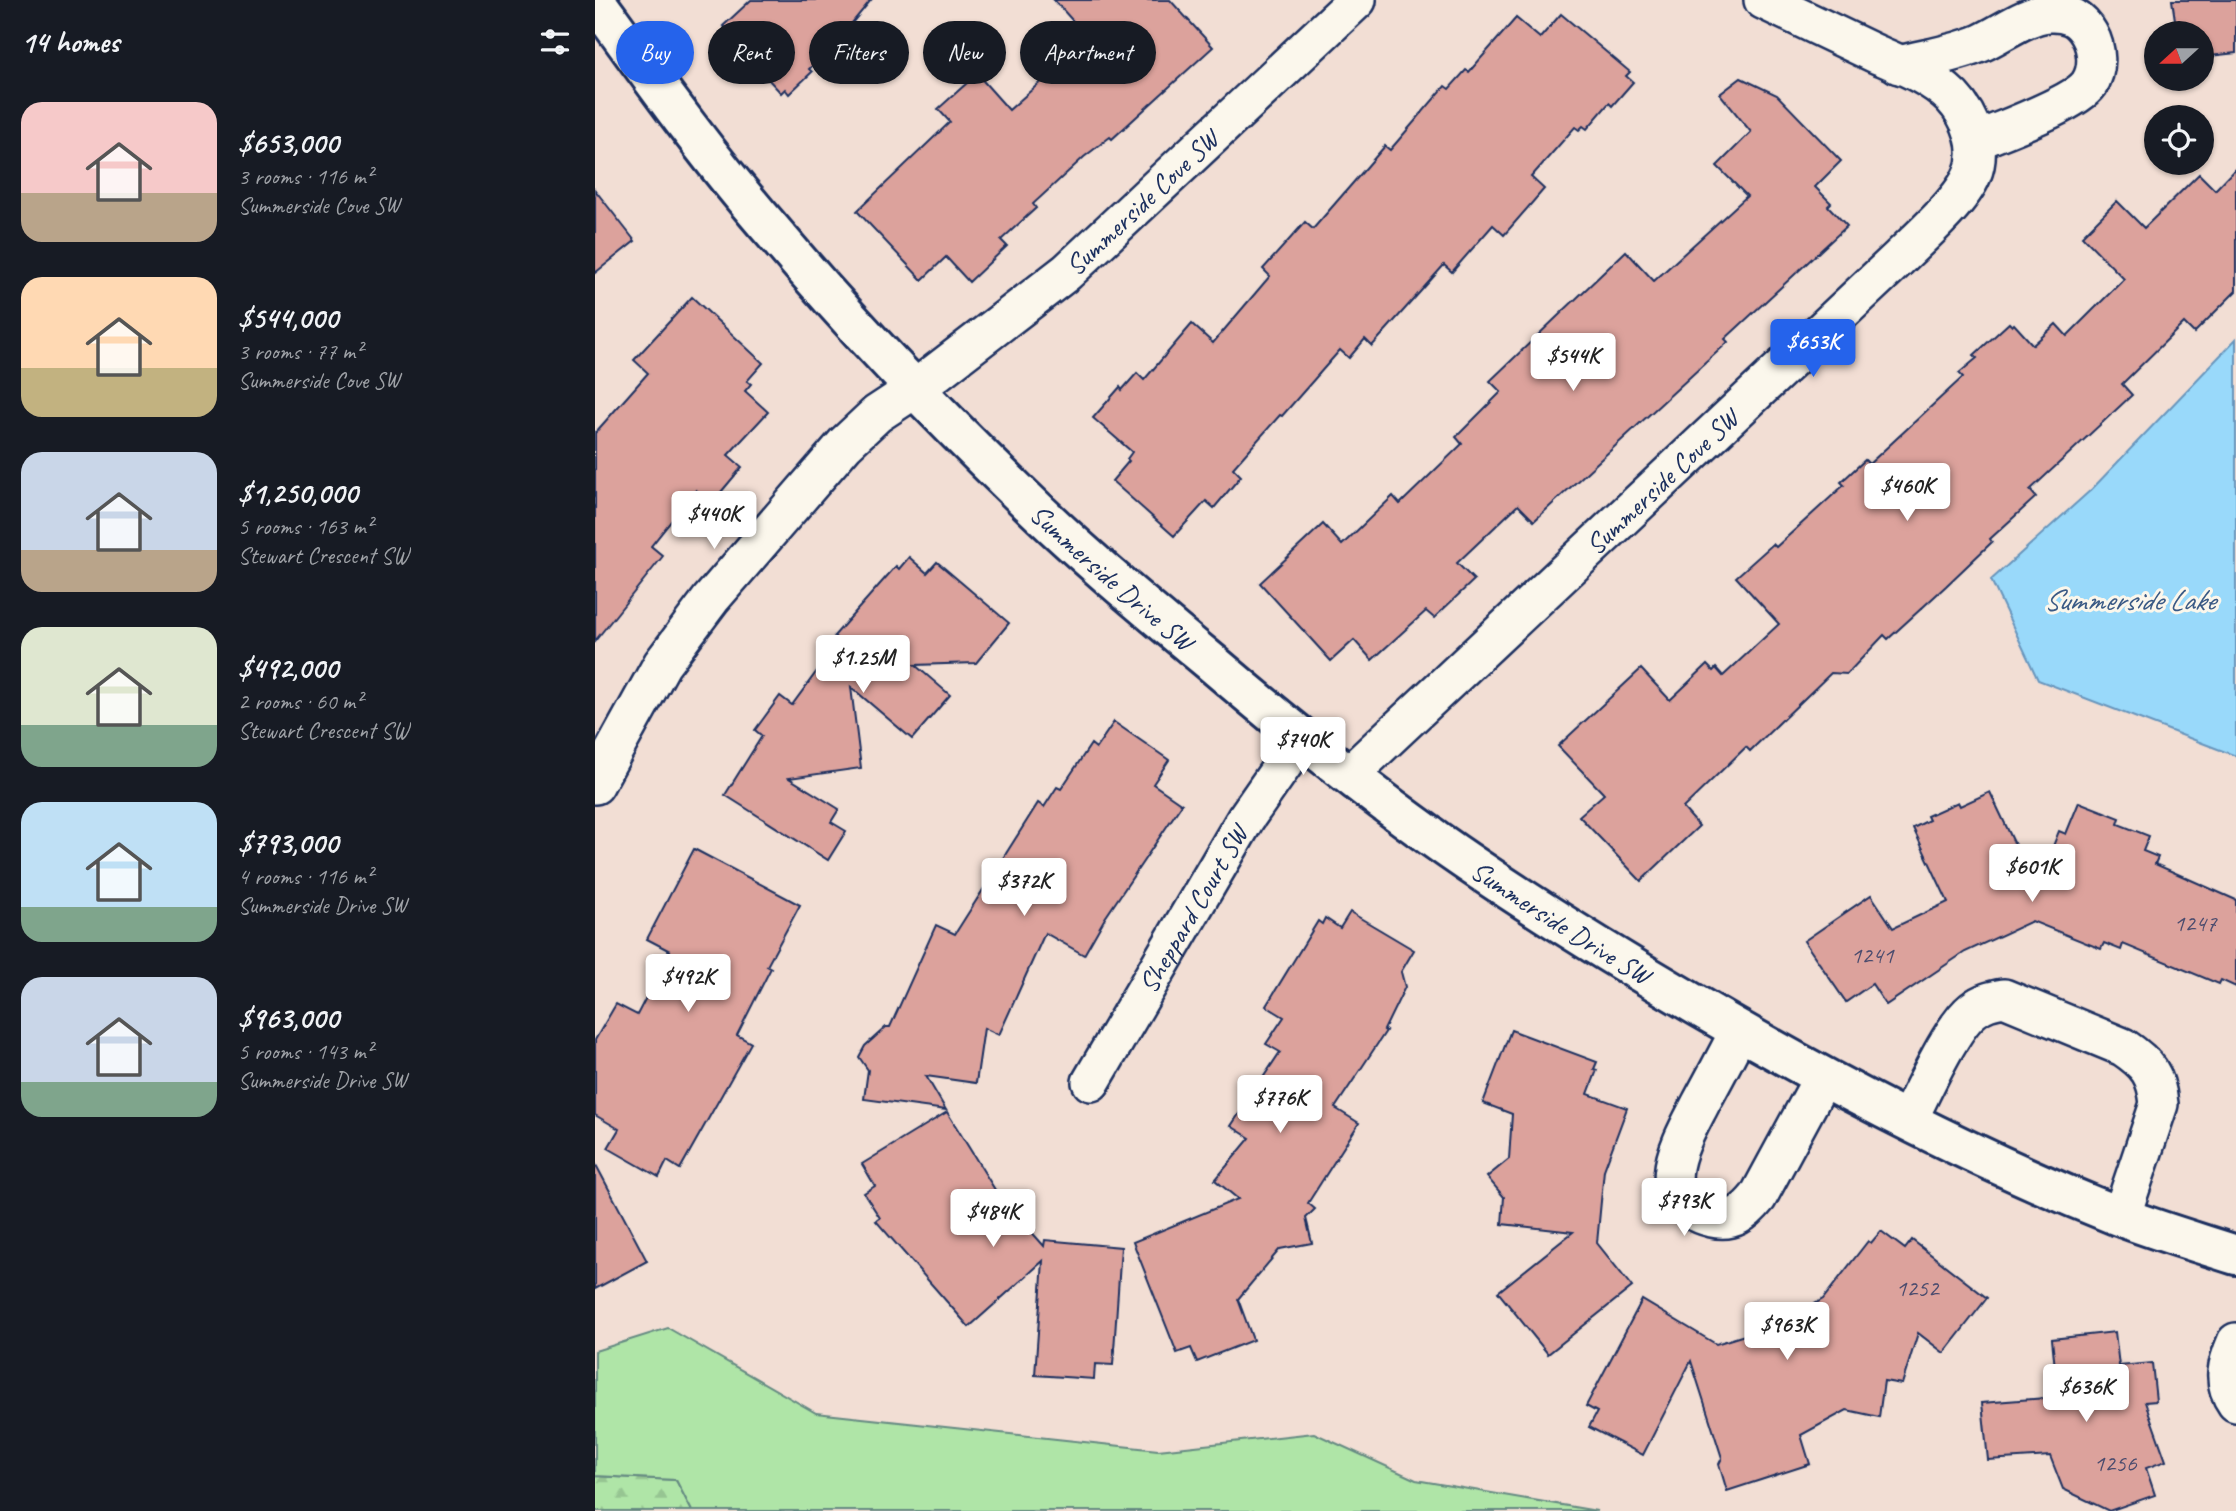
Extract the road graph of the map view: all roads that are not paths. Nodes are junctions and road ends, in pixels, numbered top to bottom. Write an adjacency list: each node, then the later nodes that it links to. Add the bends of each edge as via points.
1 (595, 0): 6 (street, Summerside Drive SW, via 725,175)
2 (1356, 0): 6 (street, Summerside Cove SW, via 1067,272)
3 (1763, 0): 4 (street)
4 (1899, 65): 5 (street, via 1952,97 1966,115); 5 (street, via 1963,49 2046,13 2073,16 2084,25 2096,57 2095,74 2088,86)
5 (1976, 141): 8 (street, Summerside Cove SW, via 1971,177 1952,204 1898,259)
6 (915, 388): 7 (street, Summerside Drive SW, via 1024,498 1127,592); 9 (street, Summerside Cove SW, via 845,444 711,599 662,664)
7 (1301, 739): 8 (street, Summerside Drive SW); 12 (street, Sheppard Court SW, via 1247,818)
8 (1349, 775): 10 (street, Summerside Drive SW, via 1546,914)
9 (595, 785)
10 (1739, 1031): 11 (street, Summerside Drive SW); 11 (street, via 1673,1164 1673,1184 1683,1203 1700,1214 1734,1219 1747,1210)
11 (1823, 1077): 13 (street, Summerside Drive SW)
12 (1091, 1082)
13 (1908, 1120): 14 (street, Summerside Drive SW); 14 (street, via 1959,1026 1985,1001 2004,998 2123,1047 2151,1071 2159,1104)
14 (2121, 1217): 15 (street, Summerside Drive SW)
15 (2236, 1255)
16 (2236, 1342): 17 (street, via 2226,1378)
17 (2236, 1403)

